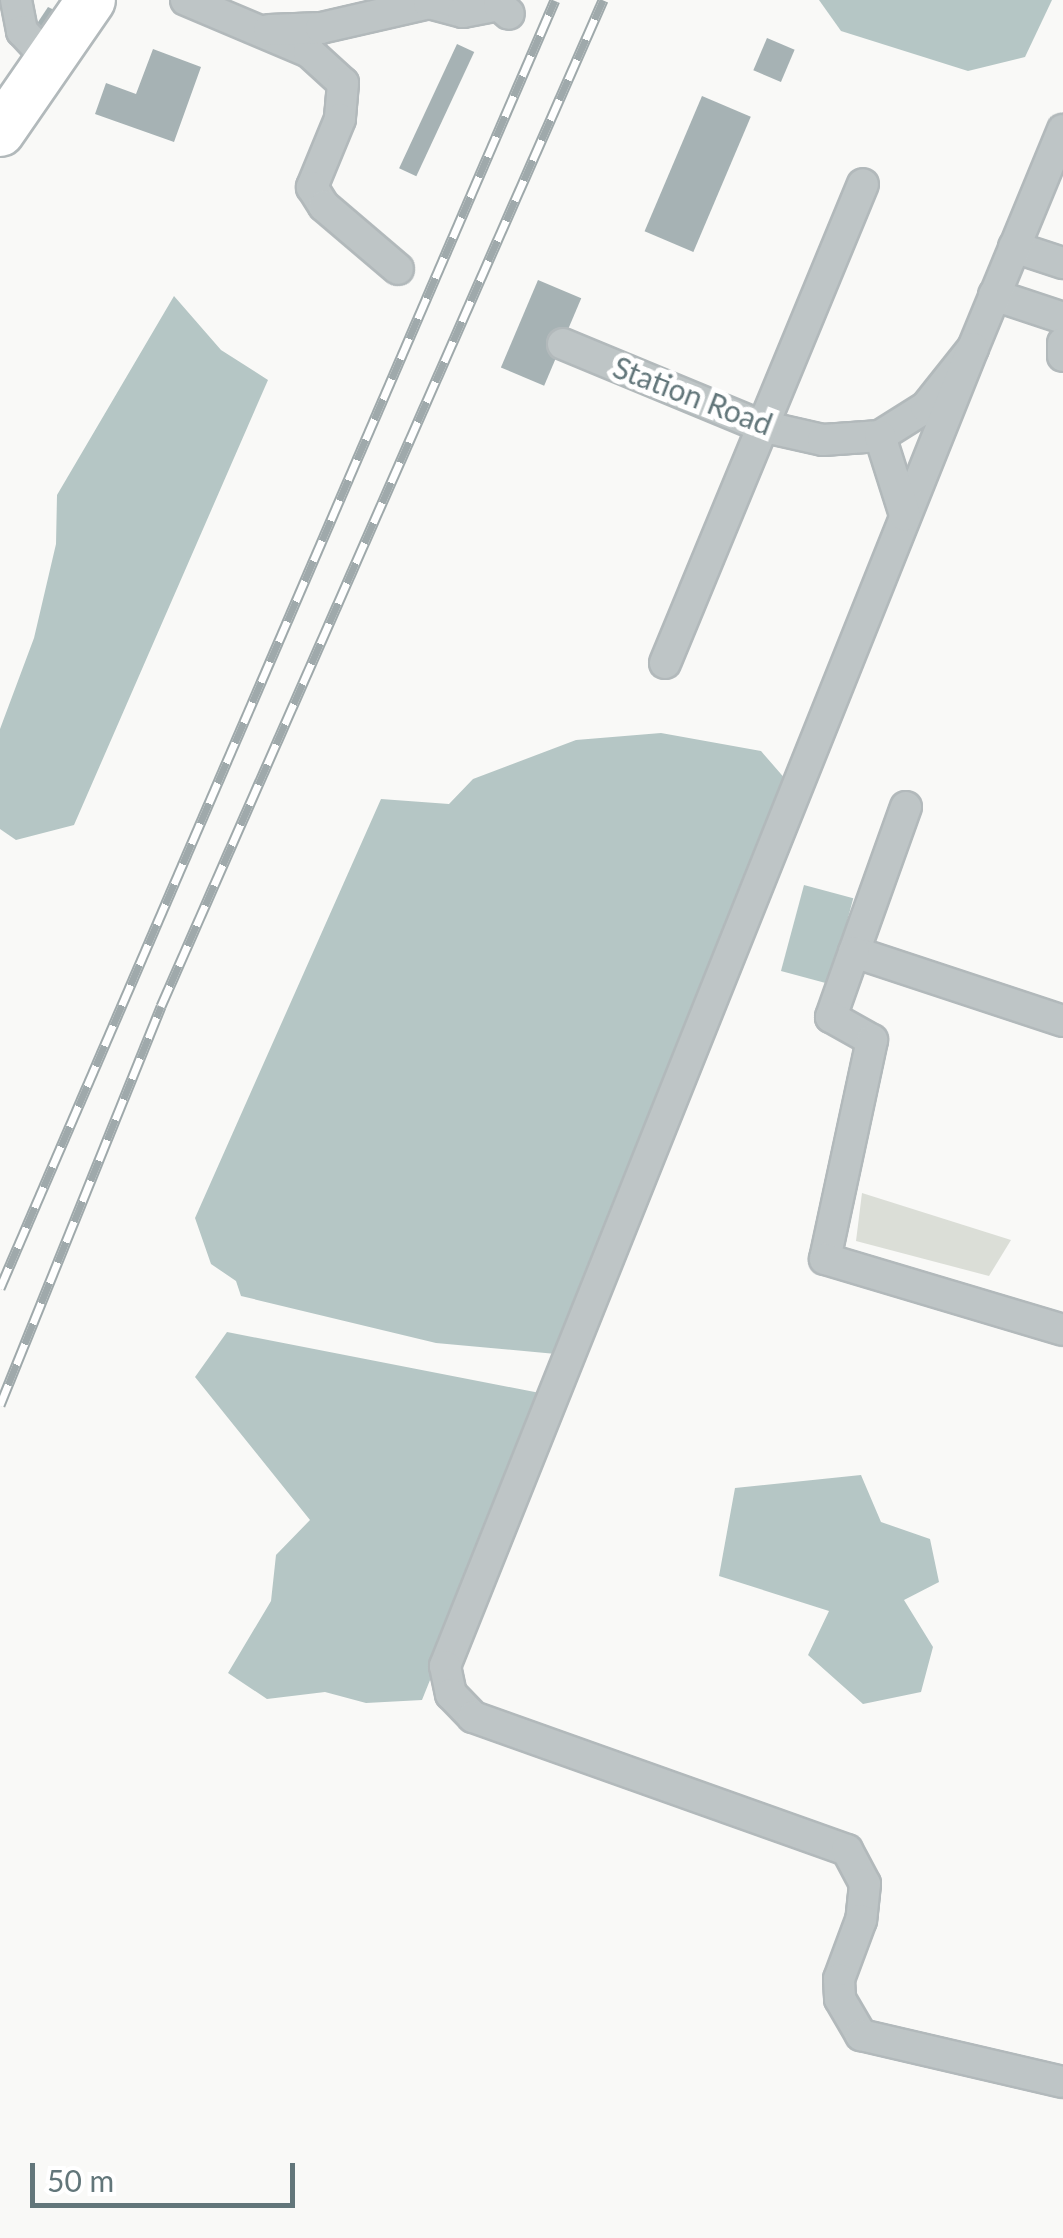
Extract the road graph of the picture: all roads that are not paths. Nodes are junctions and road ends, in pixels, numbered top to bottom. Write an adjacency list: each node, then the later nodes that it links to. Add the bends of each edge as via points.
1 (16, 0): 6 (street, via 33,51)
2 (91, 0): 6 (main road)
3 (186, 0): 5 (street)
4 (509, 14): 5 (street, via 499,5 464,12 429,4 321,28)
5 (262, 30): 12 (street, via 309,52 343,83 340,119 312,187)
6 (50, 61): 8 (main road)
7 (1063, 130): 10 (street, Station Road)
8 (0, 132)
9 (863, 184): 19 (street)
10 (1014, 248): 11 (street); 13 (street, Station Road)
11 (1063, 263)
12 (398, 269)
13 (994, 295): 14 (street); 17 (street, Station Road)
14 (1063, 318)
15 (563, 344): 19 (street, Station Road)
16 (1063, 344): 18 (street)
17 (973, 348): 20 (street, Station Road, via 926,407); 21 (street)
18 (1063, 356)
19 (761, 426): 20 (street, Station Road, via 823,440); 22 (street)
20 (880, 436): 21 (street)
21 (906, 516): 27 (street, via 452,1647 446,1681 473,1717 847,1850 865,1884 840,1989 861,2035)
22 (665, 663)
23 (906, 807): 24 (street)
24 (854, 952): 25 (street); 26 (street, via 832,1018 872,1040 825,1259)
25 (1063, 1021)
26 (1063, 1330)
27 (1063, 2082)

